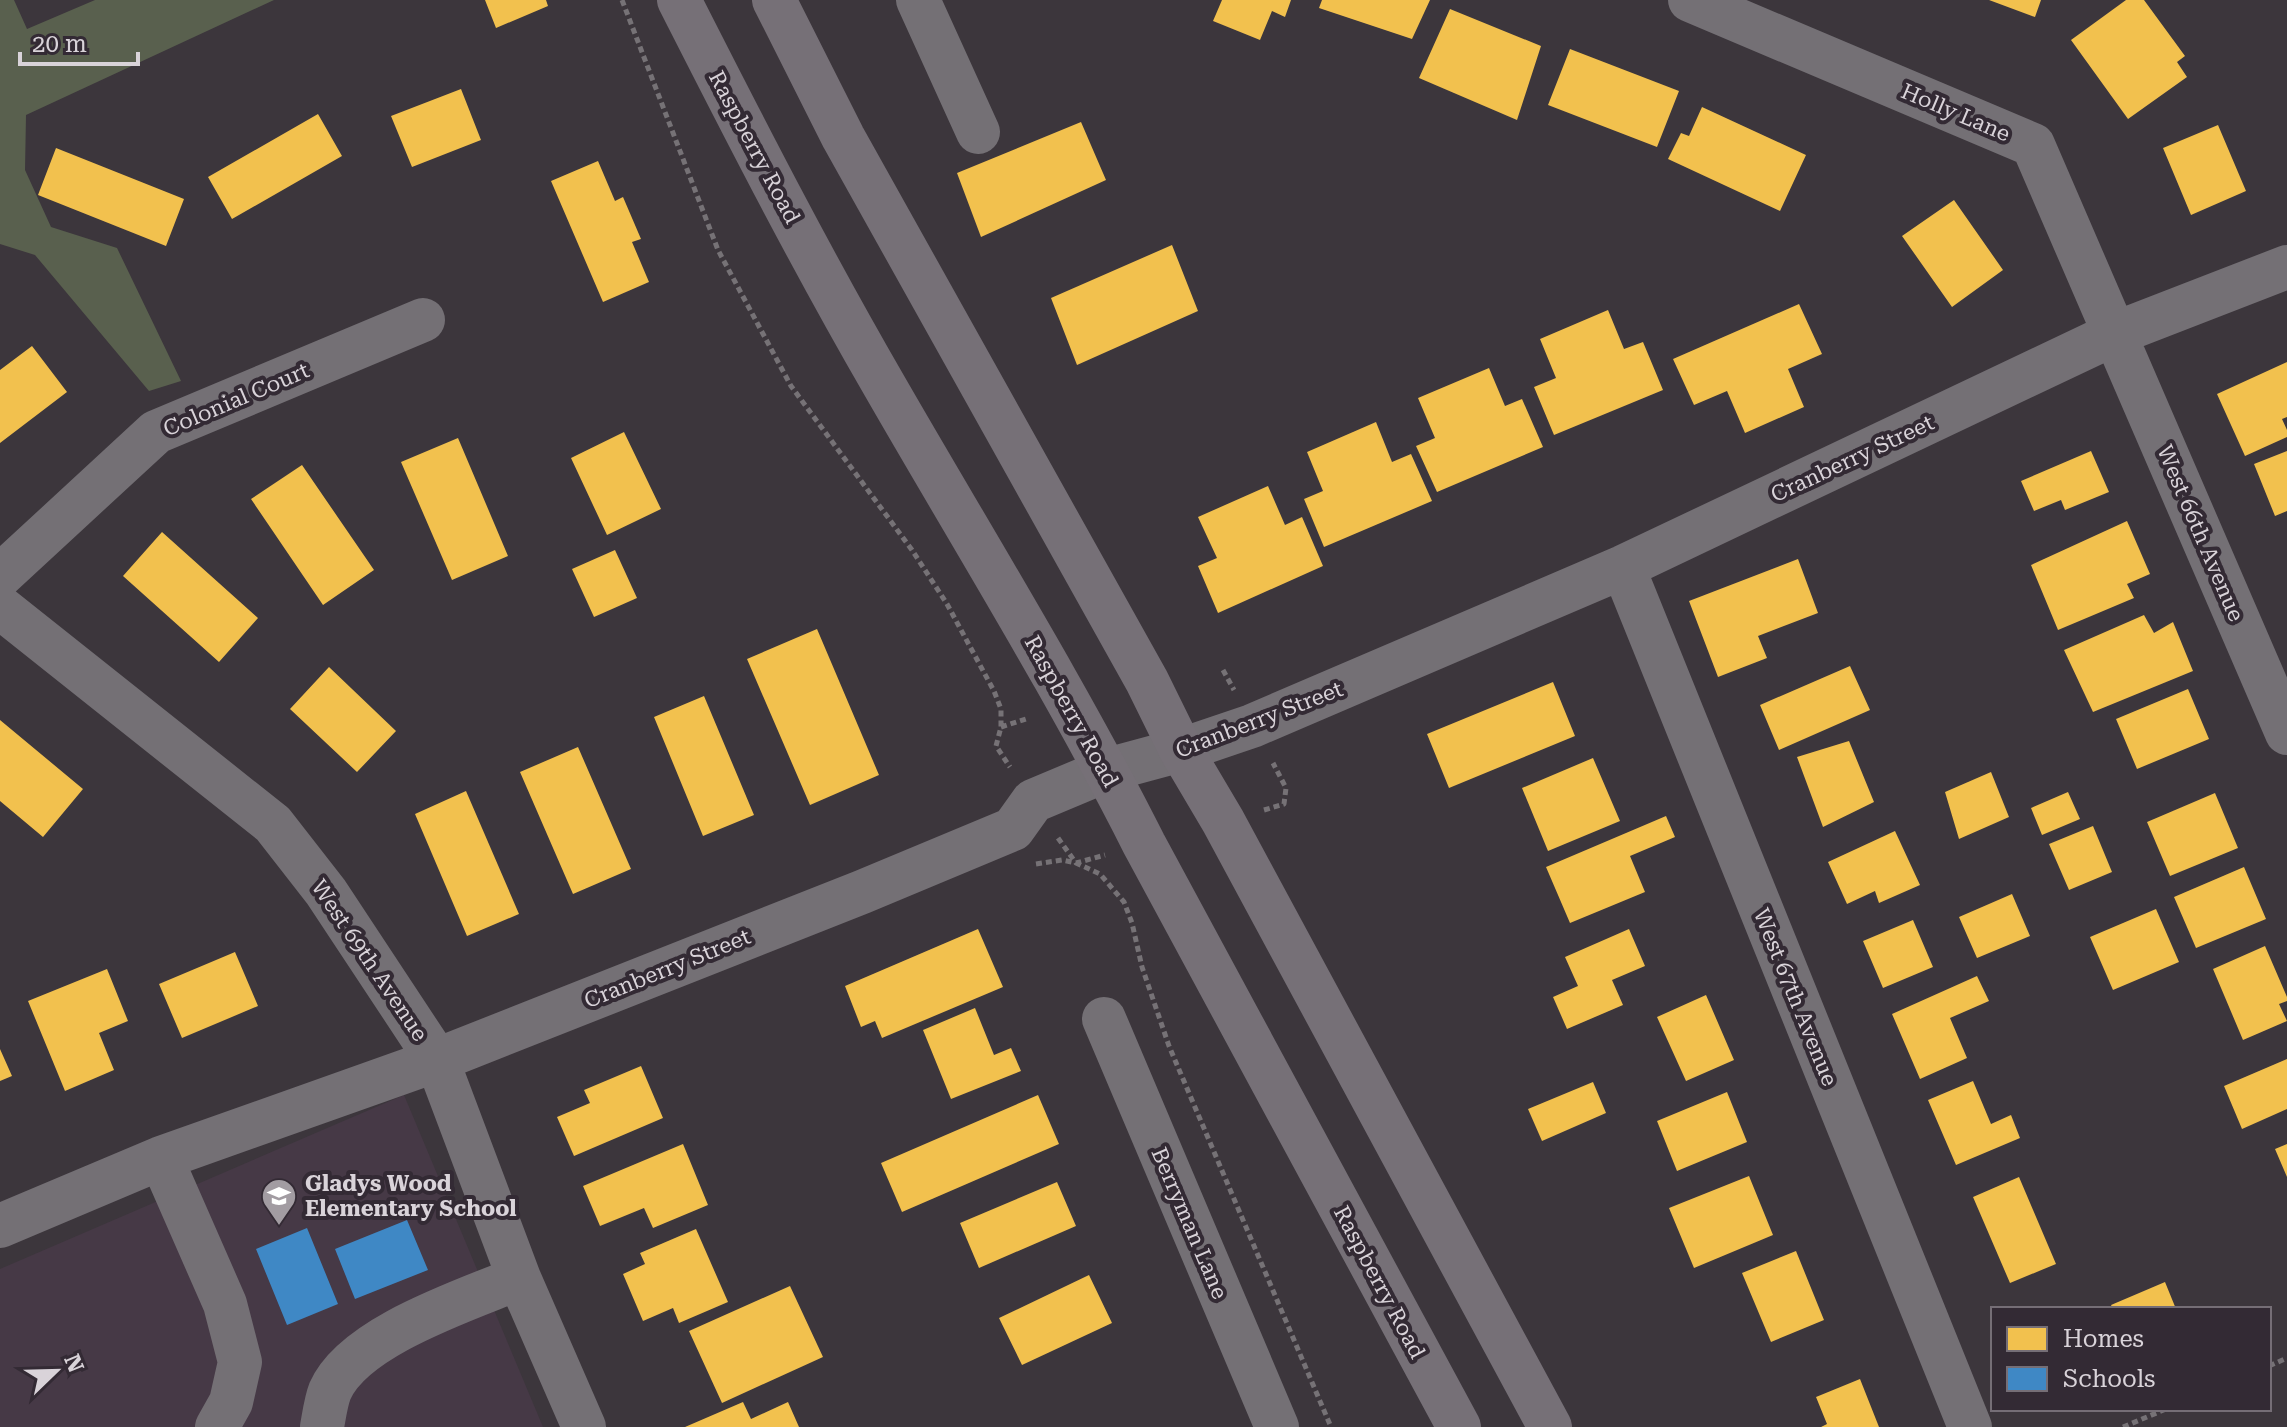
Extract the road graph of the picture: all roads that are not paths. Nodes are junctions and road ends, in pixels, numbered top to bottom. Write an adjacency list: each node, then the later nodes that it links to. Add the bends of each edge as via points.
1 (679, 0): 14 (main road, Raspberry Road, via 882,382)
2 (774, 0): 13 (main road, via 843,137)
3 (918, 0): 5 (street)
4 (1690, 0): 8 (street, Holly Lane, via 2033,145)
5 (978, 132)
6 (2287, 267): 8 (street, Cranberry Street)
7 (423, 320): 10 (street, Colonial Court, via 156,432)
8 (2114, 334): 9 (street, Cranberry Street); 12 (street, West 66th Avenue)
9 (1623, 567): 13 (street, Cranberry Street, via 1252,726); 26 (street, West 67th Avenue)
10 (0, 576)
11 (0, 607): 16 (street, West 69th Avenue, via 273,824 326,892)
12 (2287, 733)
13 (1181, 750): 14 (street, Cranberry Street); 25 (main road)
14 (1107, 770): 16 (street, Cranberry Street, via 1033,801 1013,829); 24 (main road, Raspberry Road)
15 (1104, 1019): 23 (street, Berryman Lane)
16 (437, 1060): 17 (street, Cranberry Street); 19 (street, West 69th Avenue)
17 (161, 1158): 18 (street, Cranberry Street); 20 (street, via 225,1304 240,1362 231,1402)
18 (0, 1226)
19 (519, 1278): 21 (street, via 409,1324 352,1360 330,1390); 22 (street, West 69th Avenue)
20 (217, 1427)
21 (322, 1427)
22 (584, 1427)
23 (1277, 1427)
24 (1459, 1427)
25 (1550, 1427)
26 (1970, 1427)

